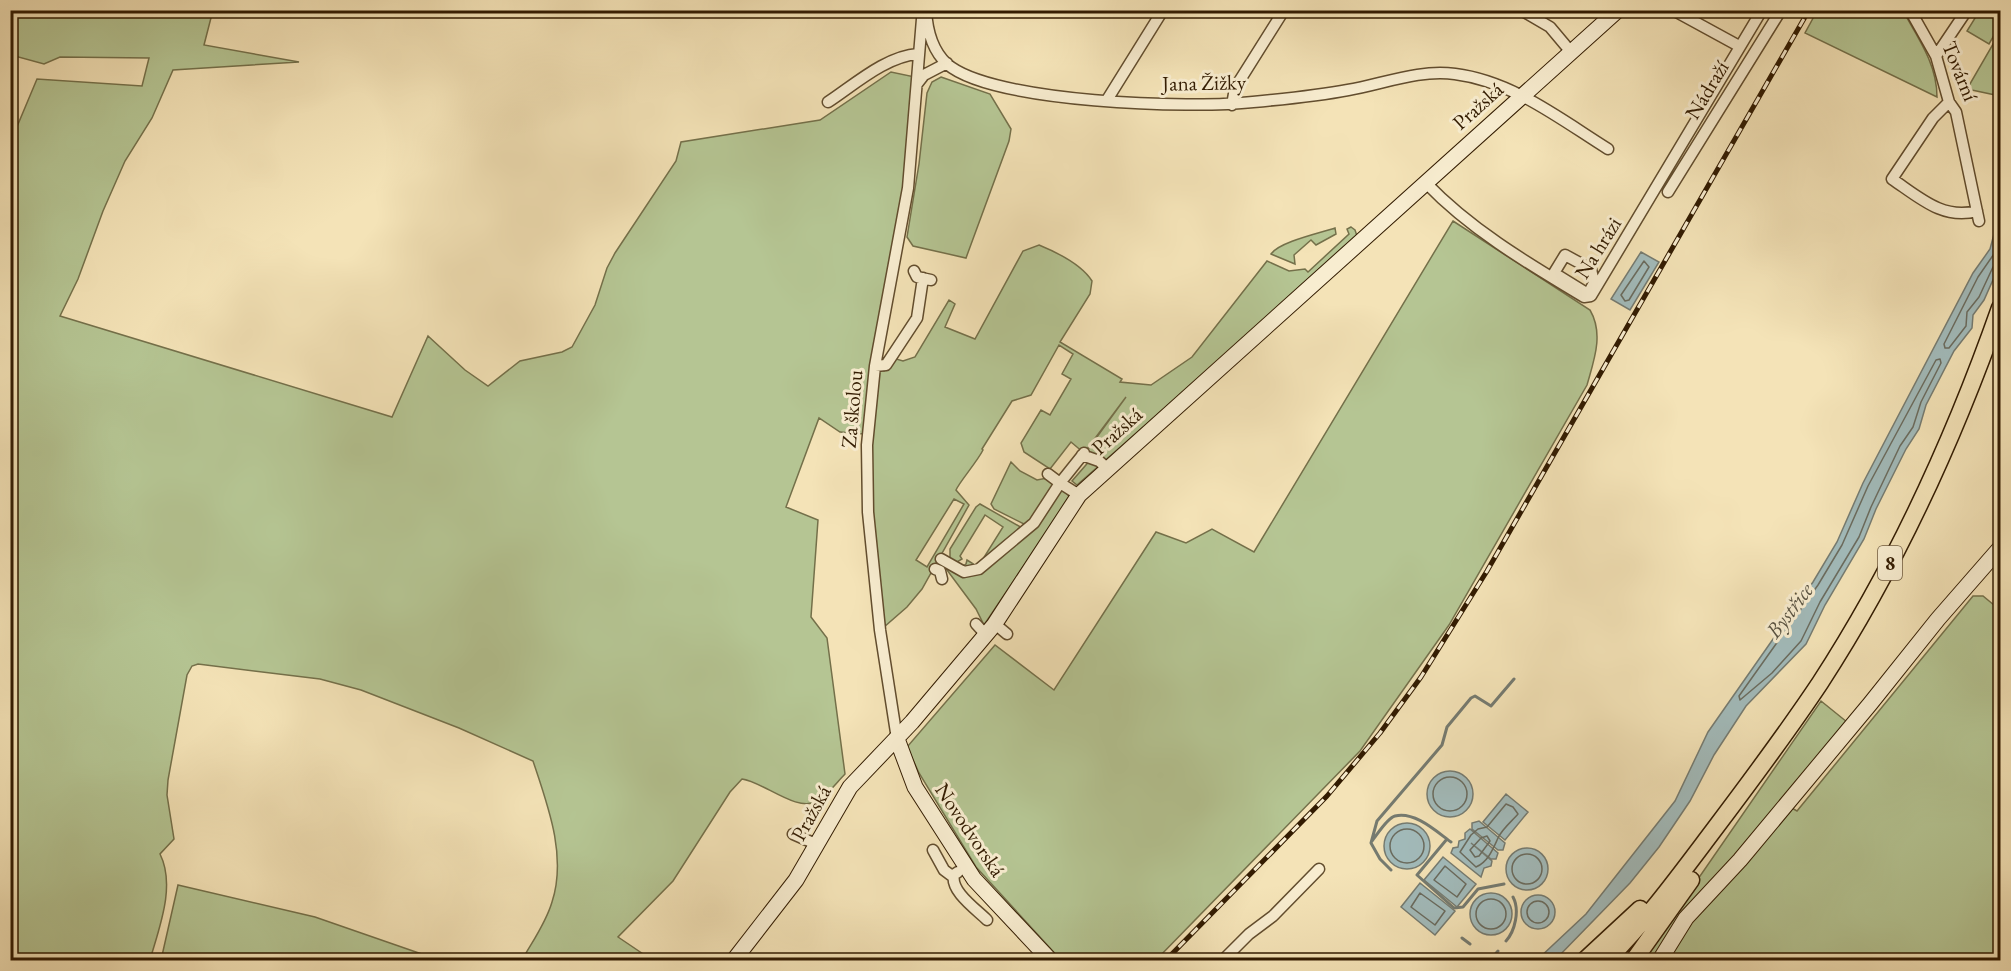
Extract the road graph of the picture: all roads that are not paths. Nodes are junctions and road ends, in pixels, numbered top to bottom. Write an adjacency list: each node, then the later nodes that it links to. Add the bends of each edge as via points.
1 (925, 10): 13 (street, Za školou); 15 (street, Jana Žižky, via 931,39)
2 (1163, 10): 18 (street)
3 (1521, 10): 12 (street, via 1550,27)
4 (1618, 10): 12 (street, Pražská)
5 (1672, 10): 11 (street)
6 (1762, 10): 11 (street, Na hrázi)
7 (1781, 10): 24 (street, Nádraží)
8 (1910, 10): 14 (street, Tovární)
9 (1967, 10): 14 (street)
10 (1278, 13): 21 (street, via 1235,88)
11 (1739, 46): 23 (street, Na hrázi, via 1591,296 1584,297 1524,261)
12 (1571, 52): 17 (street, Pražská)
13 (918, 54): 16 (street, Za školou); 19 (street, via 885,65)
14 (1936, 56): 20 (street, Tovární)
15 (947, 63): 16 (street, via 924,75); 18 (street, Jana Žižky, via 972,78 1023,90)
16 (917, 85): 27 (street, Za školou, via 908,188)
17 (1521, 95): 21 (street, Jana Žižky, via 1470,77 1439,72 1347,90); 22 (street, Jana Žižky); 23 (street, Pražská)
18 (1107, 100): 21 (street, Jana Žižky, via 1177,106)
19 (828, 102)
20 (1949, 102): 20 (street, Tovární, via 1933,118 1892,179 1946,213 1978,216 1956,112)
21 (1232, 105)
22 (1608, 149)
23 (1426, 183): 28 (street, Pražská)
24 (1668, 192)
25 (923, 276): 27 (street, via 917,318 886,364)
26 (2001, 308): 40 (main road, 8, via 1952,437 1903,540 1820,682)
27 (875, 366): 38 (street, Za školou, via 867,445 868,512 880,630)
28 (1107, 468): 30 (street, via 1083,454); 31 (street, Pražská)
29 (1048, 474): 30 (street)
30 (1060, 483): 31 (street); 34 (street, via 1034,523 979,569 964,572)
31 (1079, 495): 36 (street, Pražská)
32 (2001, 548): 53 (street, via 1740,860 1686,918)
33 (966, 560): 34 (street)
34 (942, 565): 35 (street)
35 (942, 579)
36 (986, 628): 37 (street); 38 (street, Pražská)
37 (1007, 634)
38 (897, 739): 41 (street, Pražská, via 846,792); 44 (street, Novodvorská, via 915,787)
39 (793, 834): 41 (street)
40 (1714, 835): 49 (main road, 8); 50 (main road); 51 (main road, via 1660,910); 52 (main road, 8, via 1692,877)
41 (818, 845): 46 (street, Pražská)
42 (933, 850): 44 (street, via 947,874)
43 (1319, 869): 48 (street)
44 (959, 871): 45 (street, via 953,883); 47 (street, Novodvorská)
45 (987, 920)
46 (734, 960)
47 (1050, 960)
48 (1223, 960)
49 (1585, 960)
50 (1607, 960)
51 (1617, 960)
52 (1634, 960)
53 (1660, 960)

